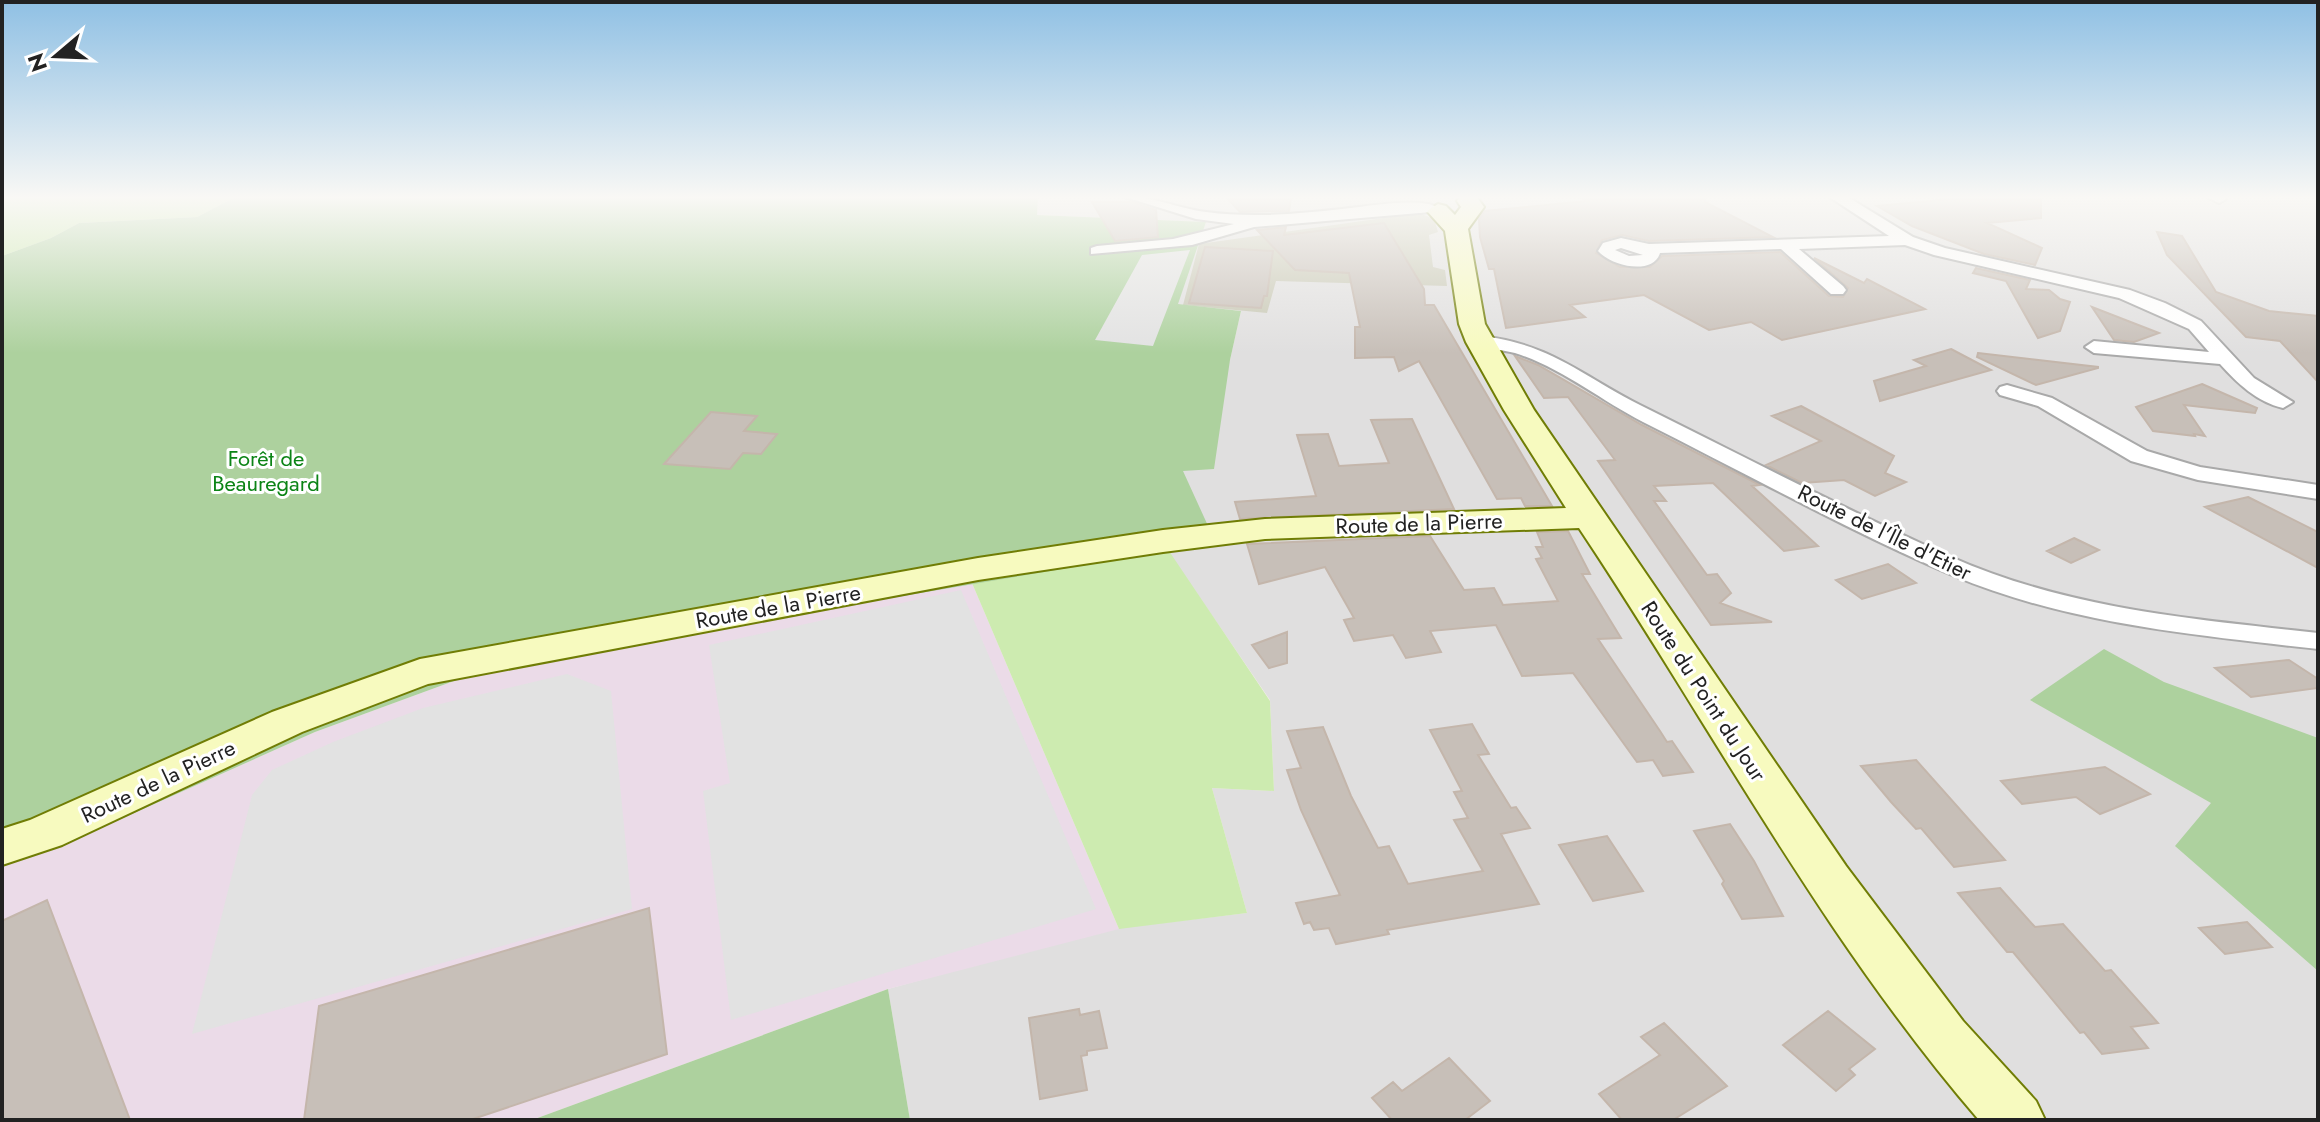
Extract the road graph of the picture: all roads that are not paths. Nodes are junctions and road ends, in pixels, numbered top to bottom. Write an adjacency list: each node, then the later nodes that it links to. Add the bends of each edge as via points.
1 (1126, 248): 7 (street)
2 (1457, 248): 9 (main road, Route du Point du Jour)
3 (1663, 248): 6 (street)
4 (1789, 248): 8 (street)
5 (1930, 248): 11 (street, via 2124,294 2195,325)
6 (1649, 249)
7 (1097, 251)
8 (1837, 290)
9 (1480, 342): 15 (main road, Route du Point du Jour); 16 (street, Route de l'Île d'Etier, via 1549,357 1623,404 1930,556 2013,590 2157,625)
10 (2094, 347): 11 (street)
11 (2226, 359): 13 (street, via 2247,382)
12 (2007, 391): 14 (street, via 2045,402 2139,456 2198,473)
13 (2283, 402)
14 (2318, 492)
15 (1589, 517): 17 (main road, Route de la Pierre, via 1265,529 1163,541 978,569 420,672 287,722 46,833); 18 (main road, Route du Point du Jour, via 1870,939 1946,1040)
16 (2318, 641)
17 (2, 847)
18 (2016, 1120)

